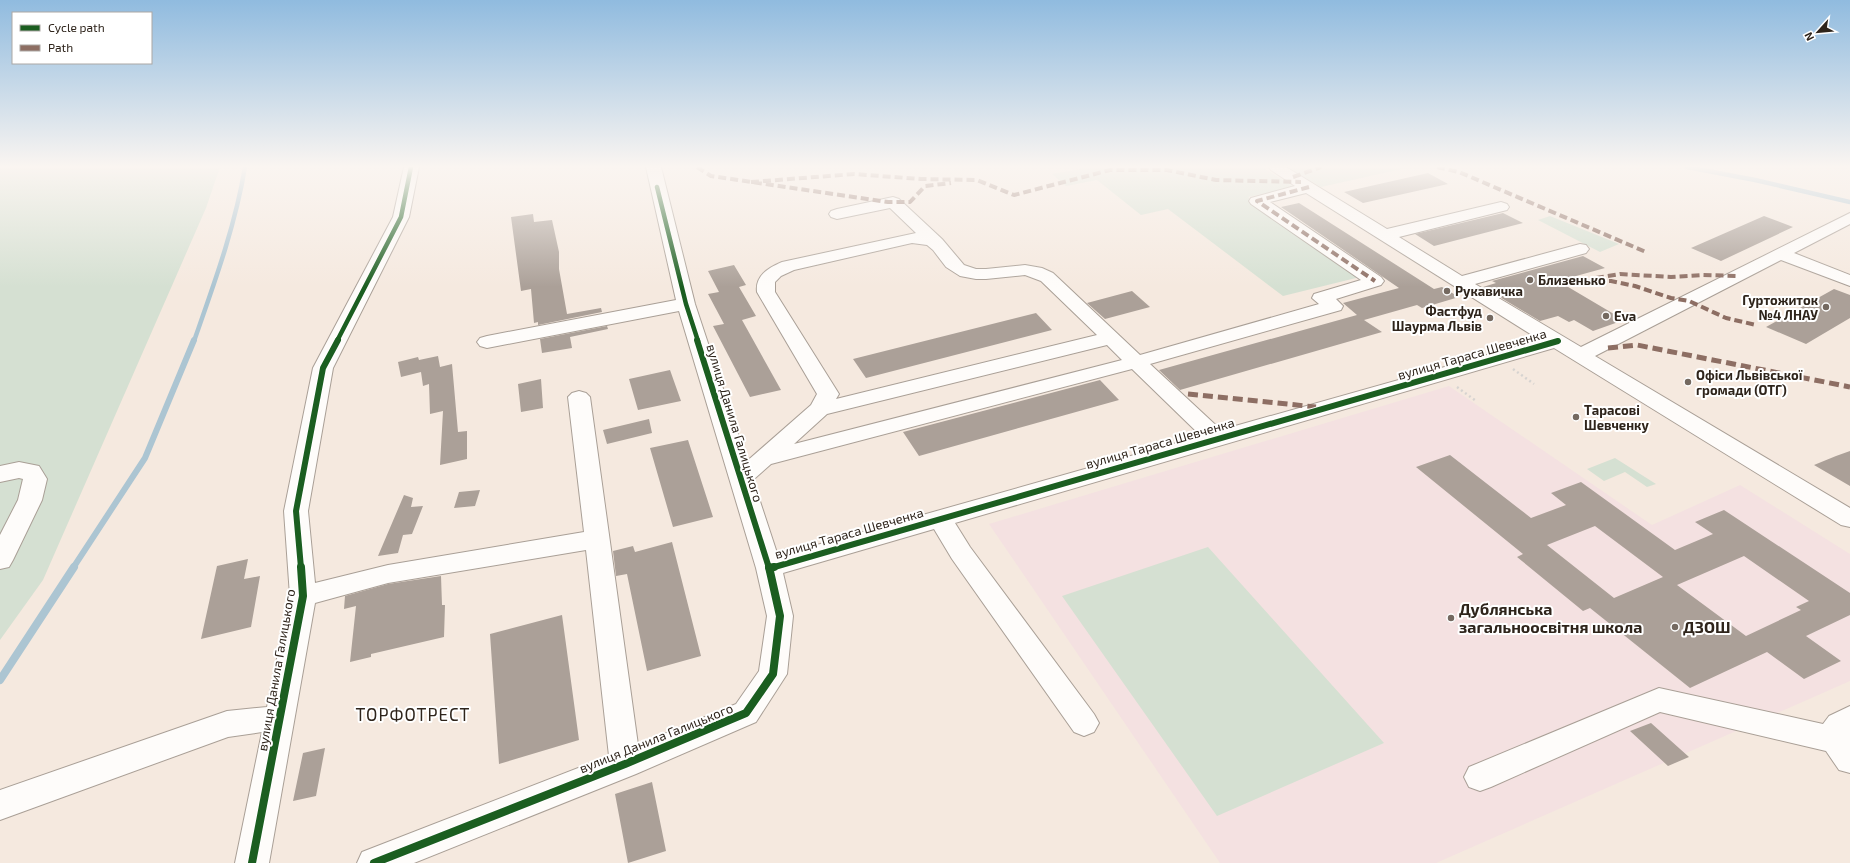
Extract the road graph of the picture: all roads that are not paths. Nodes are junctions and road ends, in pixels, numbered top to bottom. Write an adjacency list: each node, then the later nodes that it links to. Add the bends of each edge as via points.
1 (403, 207): 33 (street, вулиця Данила Галицького, via 401,217 323,368 296,511)
2 (662, 207): 16 (street, вулиця Данила Галицького)
3 (868, 207): 8 (street)
4 (899, 207): 11 (street)
5 (1267, 207): 21 (street, via 1375,281 1321,298 1334,306)
6 (1341, 207): 10 (street, вулиця Тараса Шевченка)
7 (1501, 207): 10 (street)
8 (837, 214)
9 (1850, 218): 13 (street)
10 (1385, 235): 15 (street, вулиця Тараса Шевченка)
11 (936, 243): 17 (street, via 956,268 968,273 982,274 1022,269 1040,273); 23 (street, via 912,238 788,266 766,280 766,292 828,394)
12 (1580, 249): 15 (street)
13 (1781, 254): 14 (street); 20 (street)
14 (1850, 281)
15 (1460, 282): 18 (street, вулиця Тараса Шевченка)
16 (686, 304): 19 (street); 27 (street, вулиця Данила Галицького)
17 (1111, 338): 21 (street); 23 (street)
18 (1558, 341): 20 (street, вулиця Тараса Шевченка); 24 (street, вулиця Тараса Шевченка)
19 (487, 342)
20 (1581, 355): 29 (street, вулиця Тараса Шевченка)
21 (1136, 362): 24 (street); 25 (street)
22 (579, 397): 30 (street)
23 (820, 409): 25 (street)
24 (1217, 439): 28 (street, вулиця Тараса Шевченка)
25 (763, 459): 27 (street)
26 (0, 474): 31 (street, via 20,470 31,471 35,479 30,500)
27 (740, 479): 32 (street, вулиця Данила Галицького)
28 (939, 518): 32 (street, вулиця Тараса Шевченка); 35 (street, via 961,553)
29 (1850, 519)
30 (597, 539): 33 (street, via 388,574); 37 (street)
31 (0, 560)
32 (769, 568): 37 (street, вулиця Данила Галицького, via 780,616 773,674 746,713)
33 (303, 596): 34 (street, вулиця Данила Галицького)
34 (280, 719): 39 (street, via 228,724); 40 (street, вулиця Данила Галицького)
35 (1084, 723)
36 (1845, 739): 38 (street, via 1659,700)
37 (625, 764): 41 (street, вулиця Данила Галицького)
38 (1480, 777)
39 (0, 805)
40 (252, 863)
41 (374, 863)

